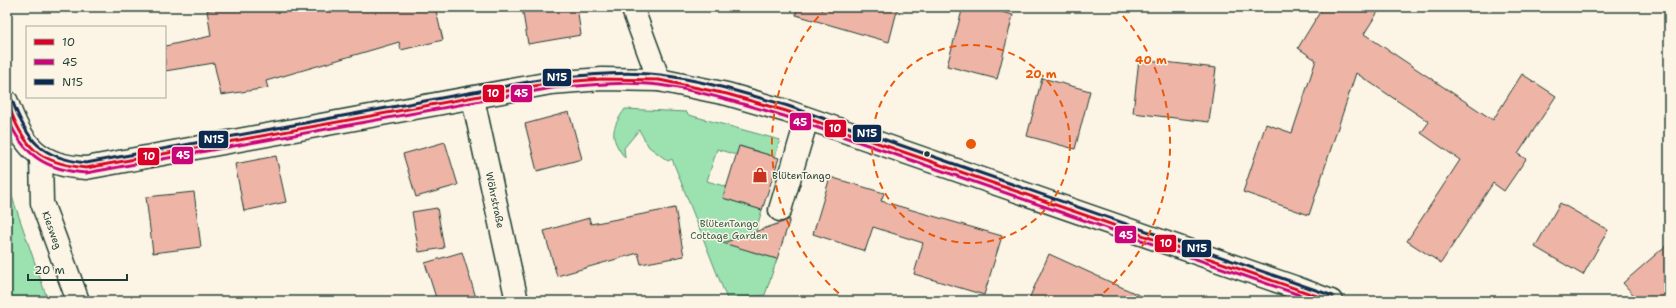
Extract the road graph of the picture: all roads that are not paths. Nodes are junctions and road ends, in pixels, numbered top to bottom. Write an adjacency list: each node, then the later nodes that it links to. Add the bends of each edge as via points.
1 (632, 7): 2 (street)
2 (659, 80): 3 (street, via 602,79 551,83); 5 (street, via 727,94)
3 (473, 98): 6 (street, via 86,168 65,167); 9 (street, Wöhrstraße)
4 (7, 102): 6 (street, via 25,143)
5 (807, 119): 7 (street); 10 (street, via 1294,286)
6 (41, 156): 8 (street, Kiesweg, via 42,203)
7 (780, 210)
8 (78, 301)
9 (517, 301)
10 (1331, 301)

